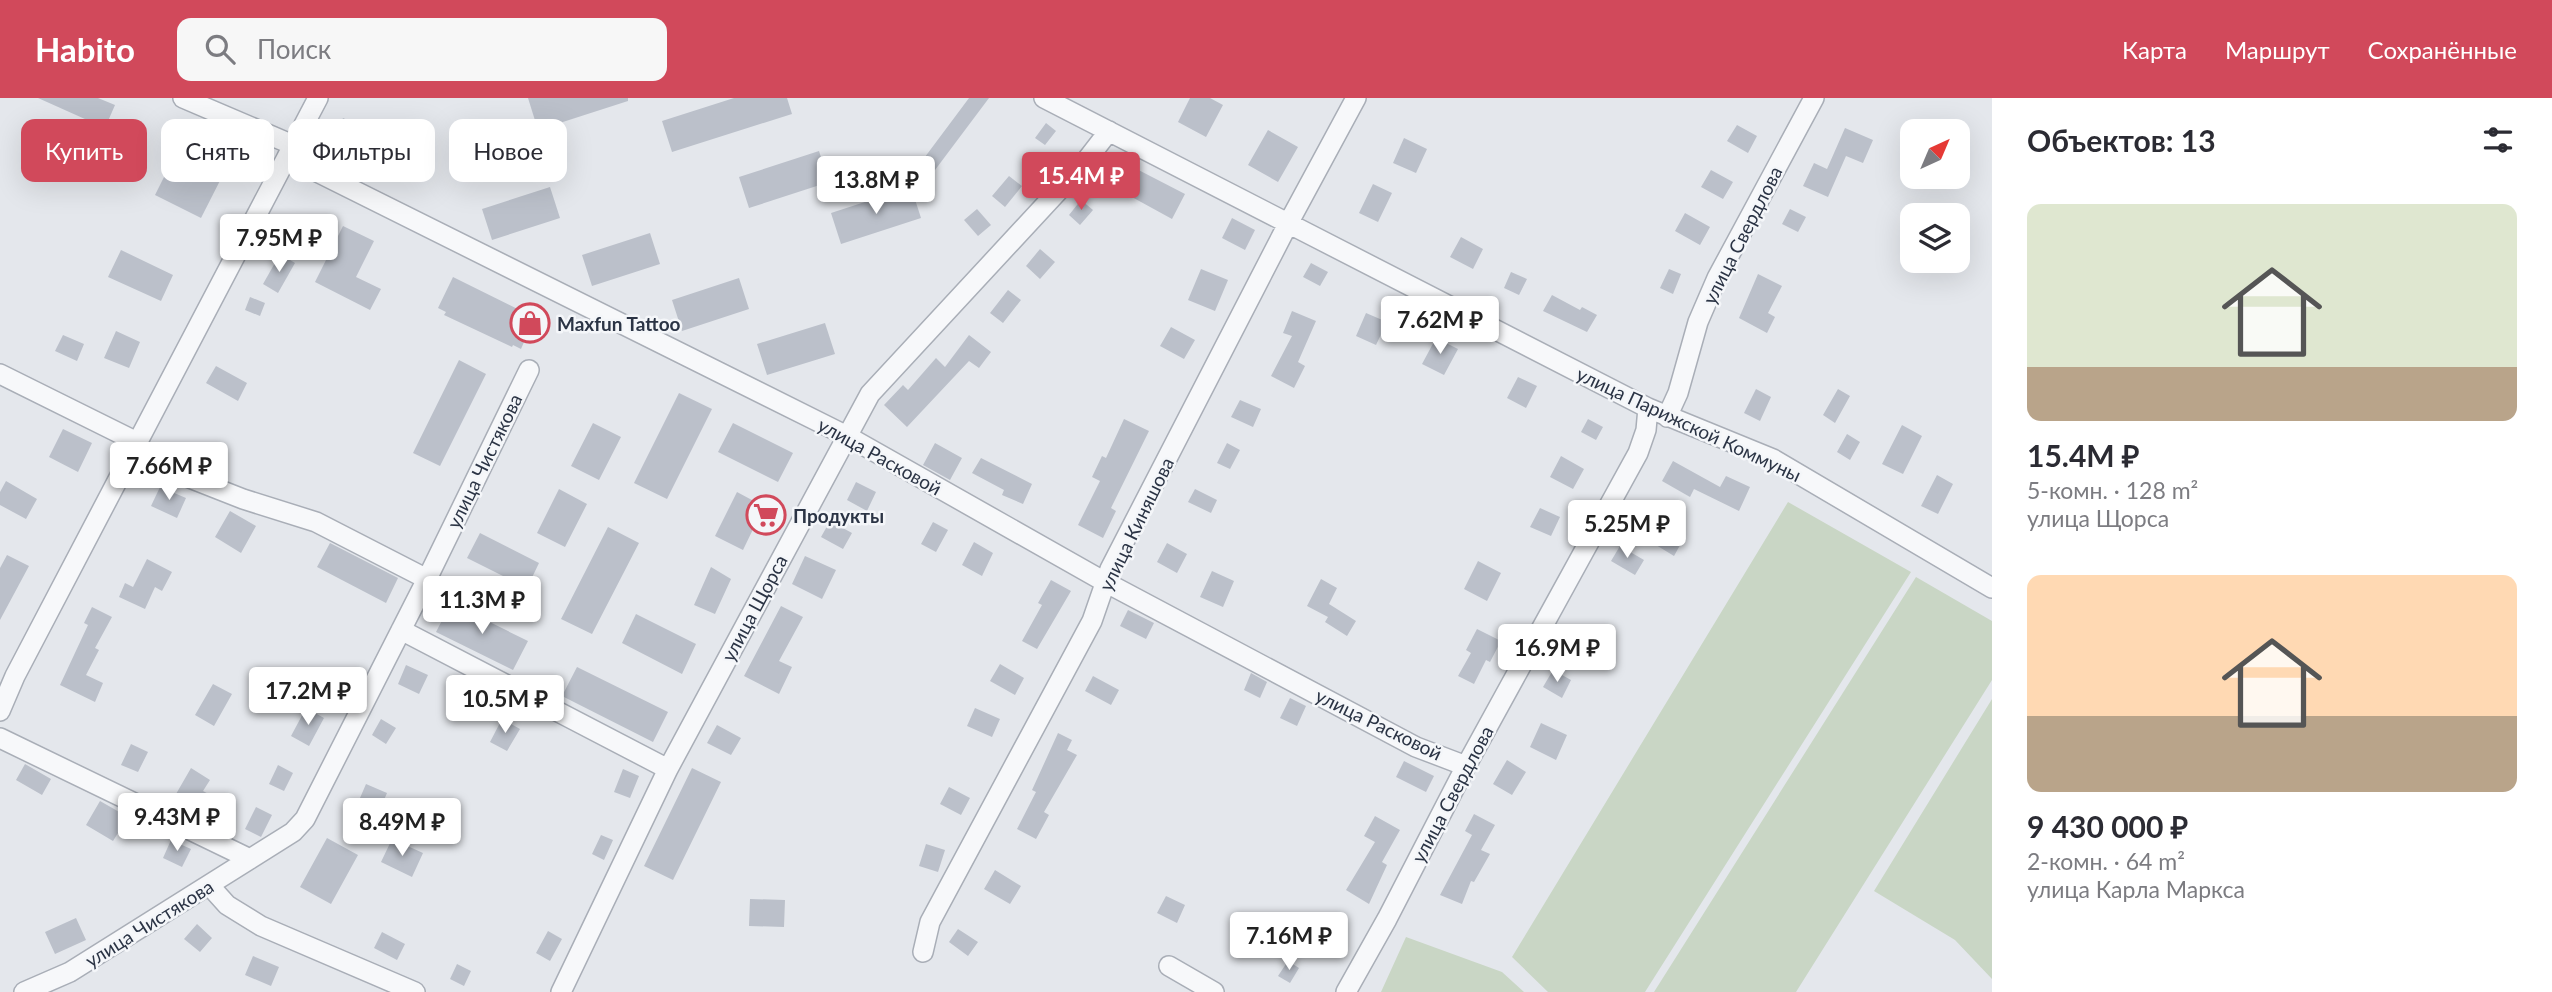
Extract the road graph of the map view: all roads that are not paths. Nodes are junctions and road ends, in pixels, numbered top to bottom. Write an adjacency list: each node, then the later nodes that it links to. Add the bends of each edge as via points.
1 (183, 98): 8 (street, улица Расковой)
2 (318, 98): 6 (street)
3 (1044, 98): 7 (street, улица Парижской Коммуны)
4 (1356, 98): 11 (street, улица Киняшова)
5 (1814, 98): 15 (street, улица Свердлова, via 1717,278)
6 (307, 119)
7 (1109, 131): 11 (street, улица Парижской Коммуны); 16 (street, улица Щорса, via 870,394)
8 (288, 150)
9 (288, 155): 17 (street)
10 (351, 182): 16 (street, улица Расковой)
11 (1289, 222): 14 (street, улица Парижской Коммуны); 19 (street, улица Киняшова)
12 (529, 370): 18 (street, улица Чистякова)
13 (0, 374): 17 (street)
14 (1648, 408): 15 (street, улица Парижской Коммуны); 24 (street, улица Свердлова, via 1637,453)
15 (1667, 417): 20 (street, улица Парижской Коммуны, via 1773,459)
16 (847, 436): 19 (street, улица Расковой); 25 (street, улица Щорса)
17 (134, 449): 18 (street, via 243,499 316,522); 22 (street)
18 (427, 579): 21 (street, улица Чистякова)
19 (1105, 582): 24 (street, улица Расковой, via 1416,747); 28 (street, улица Киняшова, via 1092,621 930,922)
20 (1992, 588)
21 (401, 630): 25 (street); 26 (street, улица Чистякова, via 305,819)
22 (0, 711)
23 (0, 738): 26 (street)
24 (1466, 766): 34 (street, улица Свердлова)
25 (668, 769): 32 (street, улица Щорса)
26 (250, 859): 27 (street, улица Чистякова)
27 (209, 885): 30 (street, улица Чистякова, via 70,972); 31 (street, via 227,905 261,926)
28 (923, 952)
29 (1169, 966): 33 (street)
30 (24, 992)
31 (415, 992)
32 (561, 992)
33 (1214, 992)
34 (1346, 992)

